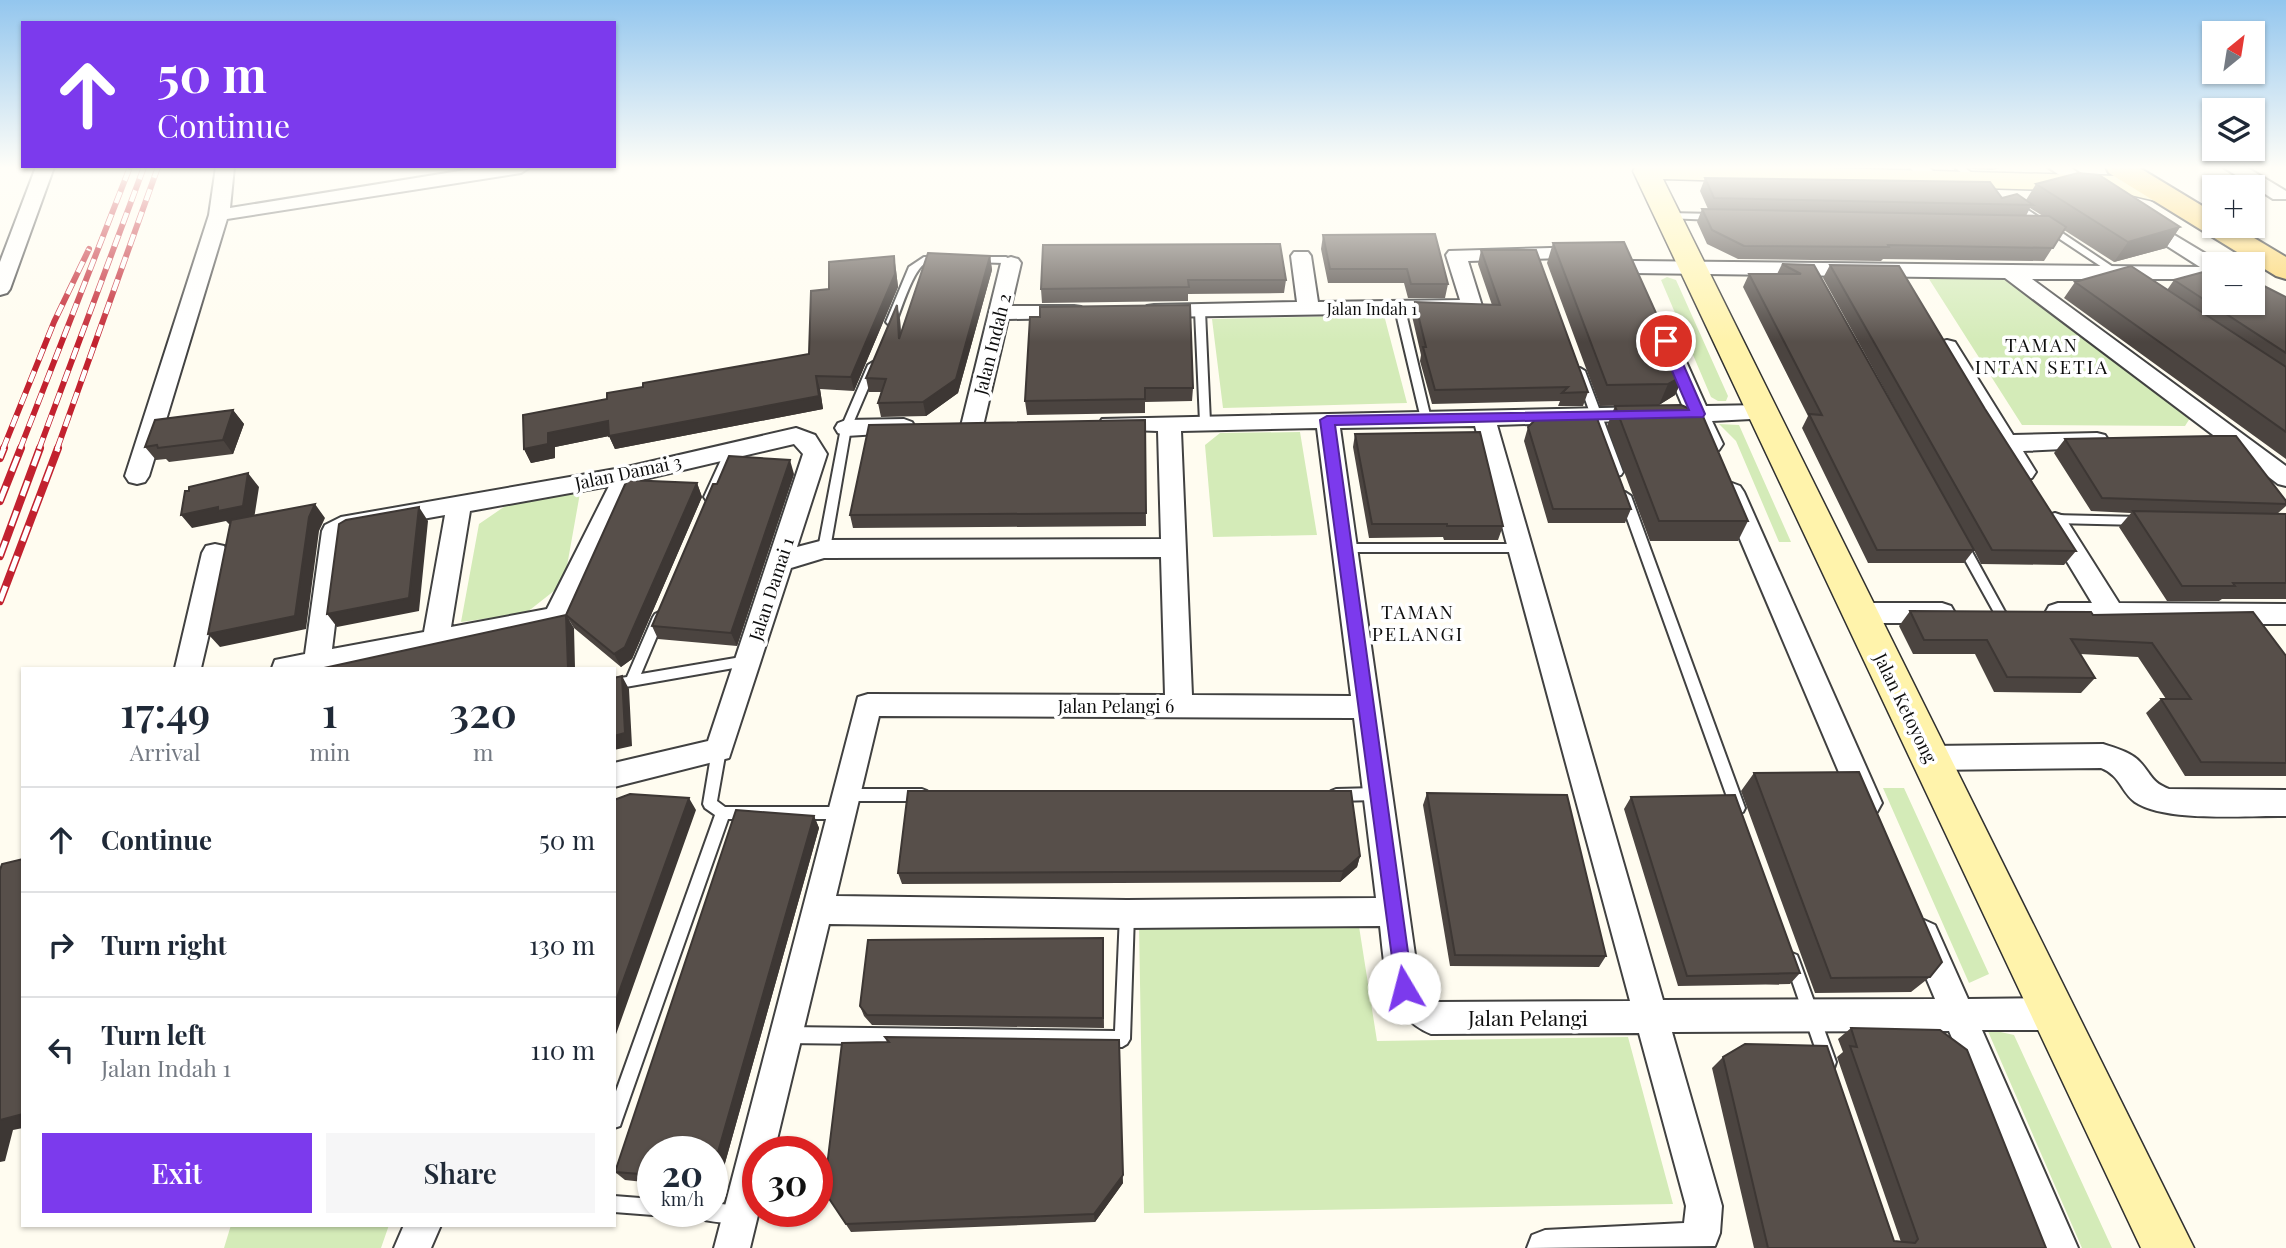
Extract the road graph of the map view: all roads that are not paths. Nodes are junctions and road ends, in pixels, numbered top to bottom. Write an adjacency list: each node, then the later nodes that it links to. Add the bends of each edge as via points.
1 (24, 225): 21 (street)
2 (216, 225): 54 (street)
3 (1672, 225): 15 (street, Jalan Ketoyong)
4 (2044, 225): 20 (lane)
5 (2148, 225): 10 (street)
6 (2222, 225): 16 (main road)
7 (2265, 231): 8 (main road)
8 (2286, 243)
9 (1301, 256): 24 (street)
10 (2202, 259)
11 (951, 260): 32 (lane, via 918,262)
12 (965, 260): 13 (lane)
13 (1011, 263): 29 (street, Jalan Indah 2)
14 (1634, 267): 15 (street); 22 (street); 25 (street, Jalan Indah 1, via 1625,254 1538,259 1456,255 1472,306)
15 (1692, 267): 17 (street, via 1813,275); 35 (street, Jalan Ketoyong)
16 (2286, 270)
17 (1900, 271): 18 (street); 23 (street)
18 (2011, 273): 20 (street); 47 (street)
19 (2202, 274): 20 (street)
20 (2124, 278)
21 (0, 289)
22 (1645, 292)
23 (1914, 294)
24 (1308, 307): 25 (street, Jalan Indah 1); 26 (street, Jalan Indah 1)
25 (1400, 309): 39 (lane)
26 (1200, 311): 28 (street, Jalan Indah 1); 41 (lane)
27 (1093, 312): 29 (street)
28 (1133, 312)
29 (999, 313): 45 (street, Jalan Indah 2)
30 (1661, 328): 36 (street)
31 (1935, 328): 51 (street)
32 (888, 329)
33 (877, 354): 46 (lane)
34 (1578, 366): 37 (lane)
35 (1763, 413): 36 (street); 68 (street, Jalan Ketoyong)
36 (1698, 414): 37 (street); 91 (street)
37 (1597, 416): 38 (street); 90 (lane)
38 (1484, 418): 39 (street); 63 (street)
39 (1426, 419): 40 (street)
40 (1327, 420): 41 (street); 62 (street, Jalan Pelangi)
41 (1205, 422): 42 (street)
42 (1169, 423): 43 (street); 61 (street)
43 (1090, 424)
44 (998, 425): 45 (street)
45 (972, 426): 46 (street)
46 (846, 428): 64 (lane)
47 (2228, 435): 49 (street); 55 (street)
48 (796, 436): 52 (street, Jalan Damai 3); 66 (street, Jalan Damai 1, via 816,454)
49 (2194, 440)
50 (2113, 441): 51 (street)
51 (2006, 443): 58 (street)
52 (730, 449): 53 (street, Jalan Damai 3); 57 (lane)
53 (628, 475): 56 (street, Jalan Damai 3); 72 (street, via 556,618)
54 (137, 476)
55 (2286, 478)
56 (459, 504): 72 (street); 74 (street, Jalan Damai 3, via 349,523 334,531)
57 (703, 513)
58 (2053, 519): 59 (lane); 70 (street)
59 (2149, 521)
60 (1954, 530): 69 (lane)
61 (1173, 548): 64 (street); 79 (street)
62 (1344, 548): 63 (lane); 80 (street, Jalan Pelangi)
63 (1520, 548): 99 (street)
64 (824, 549): 66 (street)
65 (215, 553): 75 (street)
66 (781, 561): 73 (street, Jalan Damai 1)
67 (665, 603): 77 (lane)
68 (1860, 613): 69 (street); 82 (street, Jalan Ketoyong)
69 (1979, 613): 70 (street)
70 (2112, 614): 71 (street)
71 (2286, 614)
72 (435, 642): 74 (street)
73 (747, 662): 77 (lane); 81 (street, Jalan Damai 1)
74 (314, 665): 76 (street)
75 (188, 667)
76 (295, 667)
77 (632, 680): 78 (lane)
78 (616, 684)
79 (1179, 706): 80 (street, Jalan Pelangi 6); 88 (street, Jalan Pelangi 6, via 868,705)
80 (1365, 707): 85 (street, Jalan Pelangi)
81 (719, 750): 83 (street); 89 (lane, via 710,804)
82 (1931, 758): 87 (street, via 2104,756 2129,770 2144,792 2167,802); 97 (street, Jalan Ketoyong)
83 (616, 775)
84 (1321, 794): 85 (lane)
85 (1376, 794): 93 (street, Jalan Pelangi)
86 (943, 795): 88 (lane)
87 (2286, 803)
88 (843, 804): 89 (lane); 92 (street)
89 (723, 813): 103 (lane)
90 (1743, 822)
91 (1876, 825)
92 (816, 910): 94 (street); 101 (street)
93 (1392, 912): 94 (street); 99 (street, Jalan Pelangi, via 1404,988 1431,1018)
94 (1126, 914): 101 (lane, via 1122,1039)
95 (1915, 914): 98 (street)
96 (1789, 951): 100 (lane)
97 (2055, 1014): 98 (street, Jalan Pelangi); 113 (street, Jalan Ketoyong)
98 (1959, 1015): 100 (street, Jalan Pelangi); 112 (street)
99 (1651, 1016): 100 (street, Jalan Pelangi); 111 (street, via 1704,1206 1702,1233 1688,1243)
100 (1812, 1016): 102 (lane)
101 (785, 1035): 107 (street)
102 (1834, 1080)
103 (616, 1114)
104 (616, 1203): 105 (lane)
105 (637, 1205)
106 (728, 1213): 107 (lane)
107 (740, 1214): 110 (street)
108 (422, 1227): 109 (street)
109 (412, 1248)
110 (732, 1248)
111 (1545, 1248)
112 (2060, 1248)
113 (2168, 1248)

